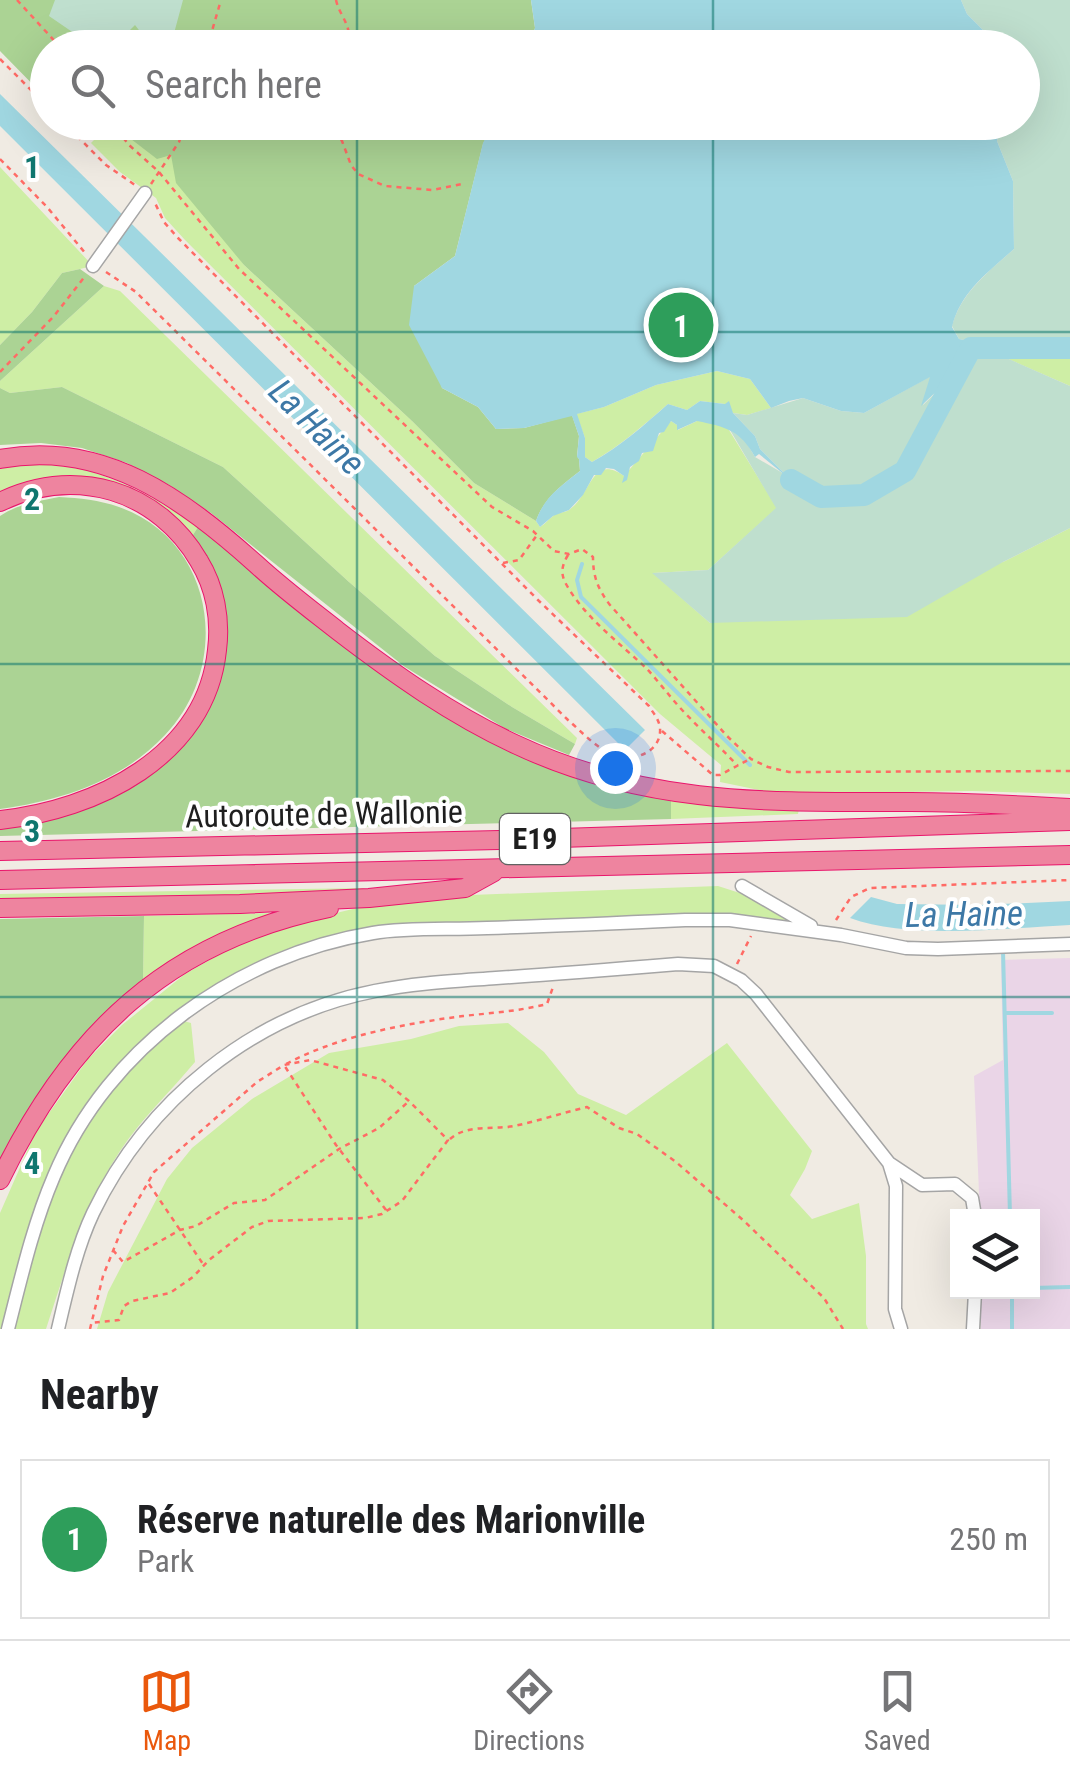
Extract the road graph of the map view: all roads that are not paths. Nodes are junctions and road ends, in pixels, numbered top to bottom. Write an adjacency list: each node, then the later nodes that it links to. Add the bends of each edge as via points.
1 (142, 198): 2 (street)
2 (97, 260)
3 (0, 459): 5 (highway, via 61,455 146,483 202,519 413,686 488,731 568,766 644,787 732,800)
4 (0, 502): 6 (highway, via 38,488 77,485 140,503 192,550 205,571 218,628 204,697 178,738 150,764 87,800)
5 (1070, 808)
6 (0, 820)
7 (1070, 821): 8 (highway, Autoroute de Wallonie / E19)
8 (0, 851)
9 (1070, 855): 10 (highway, Autoroute de Wallonie / E19)
10 (498, 870): 11 (highway, Autoroute de Wallonie / E19); 13 (highway, via 465,888)
11 (0, 880)
12 (742, 886): 15 (street)
13 (369, 898): 14 (highway); 18 (highway, via 254,930 139,994 56,1080)
14 (0, 908)
15 (827, 933): 16 (street, via 906,948); 23 (street, via 730,920 378,932 256,970 177,1018 97,1101 54,1176)
16 (1070, 944)
17 (889, 1163): 19 (street); 20 (street); 24 (street, via 756,994 728,971 700,964 557,974 411,985 345,998 234,1051 200,1074 145,1130 92,1215)
18 (0, 1180)
19 (922, 1185): 20 (street); 21 (street, via 955,1184 972,1198)
20 (895, 1208): 25 (street)
21 (974, 1209)
22 (975, 1299): 26 (street)
23 (8, 1329)
24 (58, 1329)
25 (900, 1329)
26 (973, 1329)

